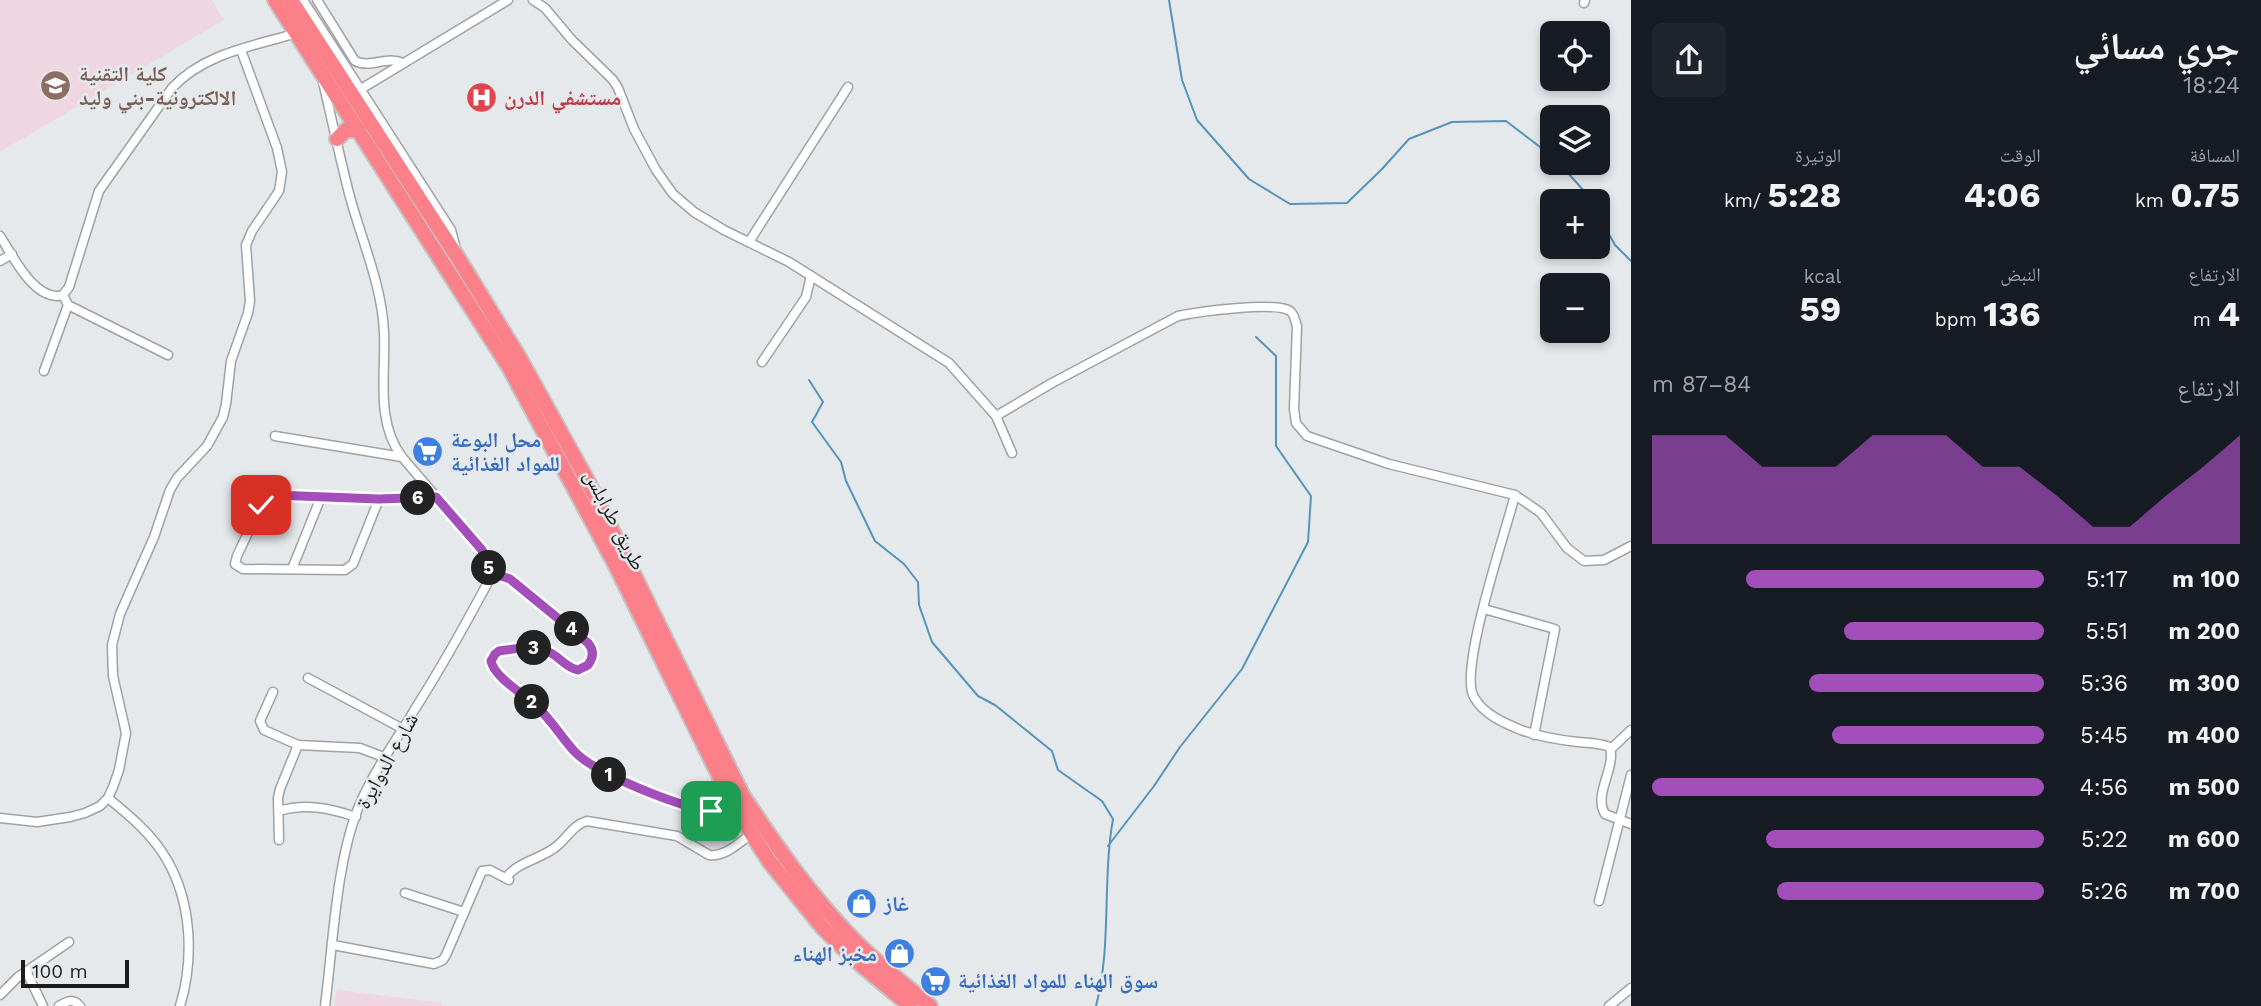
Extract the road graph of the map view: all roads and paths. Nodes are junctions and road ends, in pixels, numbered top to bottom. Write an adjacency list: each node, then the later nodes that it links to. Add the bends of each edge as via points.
1 (275, 0): 7 (highway, طريق طرابلس)
2 (292, 0): 18 (highway)
3 (303, 0): 12 (street)
4 (317, 0): 9 (street, via 355,61 366,65 391,60)
5 (508, 0): 9 (street)
6 (533, 0): 16 (street, via 613,80 634,129 673,194 694,212)
7 (297, 33): 8 (street); 10 (highway, طريق طرابلس)
8 (241, 50): 21 (street, via 196,67 166,97 99,191); 47 (street, via 277,148 282,181 246,245 250,301 231,361 222,417 207,446 170,489 120,614 111,661 126,733 120,770)
9 (403, 63): 12 (street)
10 (319, 68): 13 (highway, طريق طرابلس); 14 (street)
11 (848, 87): 16 (street)
12 (361, 89): 18 (street, via 452,230)
13 (359, 130): 14 (highway, via 346,130); 48 (highway, طريق طرابلس, via 509,367 615,564)
14 (337, 139): 29 (street, via 381,306 384,418)
15 (0, 236): 17 (street)
16 (749, 242): 20 (street)
17 (12, 254): 19 (street); 21 (street, via 38,289 52,296)
18 (458, 258): 70 (highway, via 581,469 743,796 826,910)
19 (0, 261)
20 (811, 276): 24 (street, via 806,297); 26 (street, via 949,363)
21 (63, 295): 22 (street)
22 (68, 305): 23 (street); 25 (street)
23 (168, 355)
24 (762, 362)
25 (44, 371)
26 (996, 416): 28 (street); 30 (street, via 1178,316 1282,307 1294,317 1297,327 1294,409 1296,423 1307,436 1389,464)
27 (275, 436): 29 (street)
28 (1013, 453)
29 (402, 457): 32 (street)
30 (1515, 495): 34 (street, via 1541,513 1567,548 1584,561 1604,560); 37 (street)
31 (321, 497): 33 (street); 35 (street); 35 (street, via 268,497 236,560 243,569)
32 (436, 497): 33 (street); 36 (street, via 482,550)
33 (379, 499): 35 (street, via 349,568)
34 (1631, 546)
35 (292, 569)
36 (489, 574): 40 (street, شارع الدوايرة, via 456,644); 48 (street, via 510,579 591,646 591,662 578,670 539,649 499,651 491,661 495,671 543,713 574,751 602,772 689,807 711,811)
37 (1484, 609): 42 (street, via 1470,687 1474,697 1499,720); 42 (street, via 1556,629)
38 (308, 678): 40 (street)
39 (273, 692): 43 (street, via 261,716 261,727)
40 (403, 729): 45 (street, شارع الدوايرة)
41 (1631, 730): 44 (street)
42 (1534, 735): 44 (street)
43 (298, 745): 45 (street, via 360,748); 49 (street, via 280,789)
44 (1611, 749): 52 (street, via 1601,804 1605,814)
45 (386, 758): 50 (street, شارع الدوايرة)
46 (1631, 775): 52 (street)
47 (108, 798): 51 (street, via 85,813 56,820); 67 (street, via 150,837 174,874 187,922 190,957)
48 (734, 808): 54 (highway, طريق طرابلس)
49 (279, 811): 50 (street, via 325,808); 55 (street)
50 (356, 817): 60 (street, شارع الدوايرة, via 340,884)
51 (0, 818)
52 (1619, 819): 53 (street); 57 (street)
53 (1631, 824)
54 (751, 834): 58 (street, via 725,853 712,855 677,836 587,821 555,848 515,869 508,879 482,871); 69 (highway, طريق طرابلس, via 823,928)
55 (279, 840)
56 (405, 893): 58 (street)
57 (1599, 901)
58 (464, 912): 60 (street, via 439,963)
59 (69, 942): 61 (street)
60 (334, 945): 68 (street, شارع الدوايرة)
61 (26, 971): 63 (street); 64 (street)
62 (1631, 988): 71 (street)
63 (0, 995)
64 (43, 1006)
65 (59, 1006): 66 (street, via 71,1000)
66 (80, 1006)
67 (180, 1006)
68 (325, 1006)
69 (909, 1006)
70 (930, 1006)
71 (1609, 1006)

